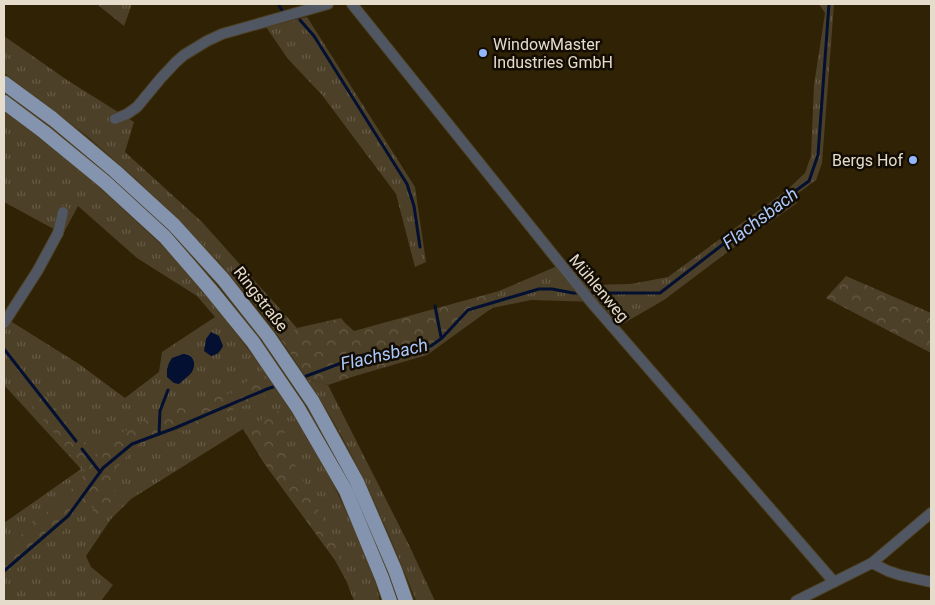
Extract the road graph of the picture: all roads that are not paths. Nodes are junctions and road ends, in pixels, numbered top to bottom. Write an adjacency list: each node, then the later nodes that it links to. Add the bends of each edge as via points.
1 (328, 4): 5 (street, via 222,34 207,42 176,62 137,107)
2 (352, 4): 10 (street, Mühlenweg, via 564,270)
3 (4, 84): 13 (highway, Ringstraße, via 116,171 174,225 268,336 313,402 357,482)
4 (4, 102): 12 (highway, Ringstraße, via 105,182 165,237 253,342 298,408 346,491)
5 (115, 119)
6 (62, 212): 7 (street, via 58,233)
7 (4, 323)
8 (931, 513): 9 (street)
9 (872, 563): 10 (street); 11 (street, via 894,573)
10 (834, 582): 14 (street)
11 (931, 582)
12 (390, 601)
13 (406, 601)
14 (796, 601)

